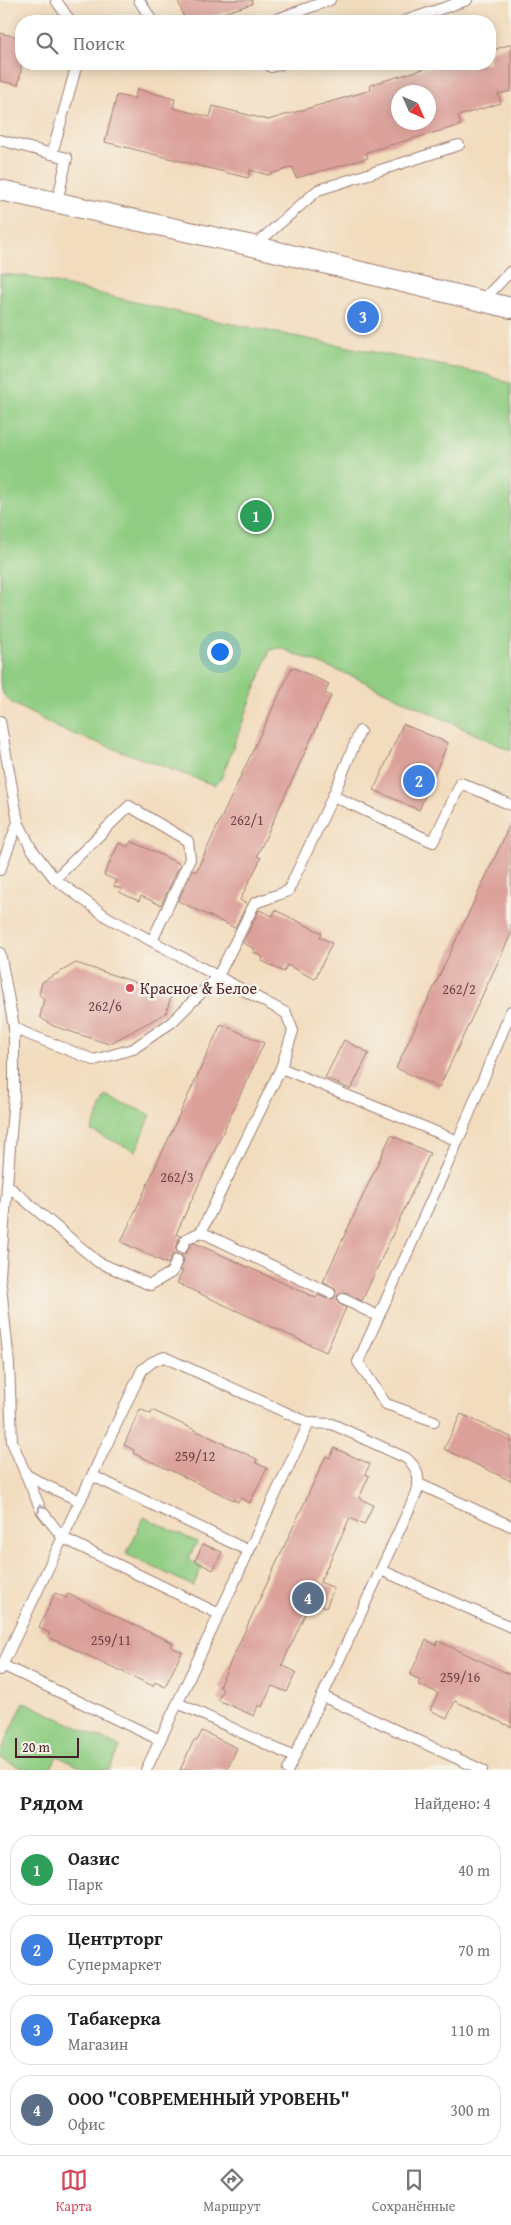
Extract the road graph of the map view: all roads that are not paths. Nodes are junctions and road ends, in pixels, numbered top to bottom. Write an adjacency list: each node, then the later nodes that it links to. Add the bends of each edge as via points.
1 (56, 0): 5 (lane)
2 (139, 0): 6 (lane)
3 (330, 0): 7 (lane)
4 (466, 0): 8 (lane)
5 (66, 15)
6 (148, 15)
7 (289, 15)
8 (422, 15)
9 (75, 70): 12 (lane)
10 (0, 140): 12 (lane)
11 (459, 145): 15 (lane, via 318,190)
12 (52, 154): 14 (lane, via 68,158)
13 (0, 190): 14 (street)
14 (57, 202): 15 (street)
15 (253, 246): 17 (street)
16 (511, 271): 17 (lane)
17 (481, 302): 18 (street)
18 (511, 308)
19 (0, 722): 23 (lane)
20 (360, 732): 21 (lane)
21 (333, 796): 22 (lane, via 433,842 462,783); 28 (lane, via 288,891 255,903)
22 (511, 805)
23 (18, 822): 24 (lane); 25 (lane, via 31,848)
24 (0, 870)
25 (55, 879): 26 (lane, via 107,917); 26 (lane, via 128,806 188,840 190,859)
26 (152, 941): 28 (lane)
27 (0, 953): 30 (lane)
28 (218, 976): 30 (lane, via 172,1022 133,1049 94,1060); 31 (lane, via 286,1013 293,1031)
29 (511, 1012): 32 (lane)
30 (14, 1027): 33 (lane, via 14,1095)
31 (281, 1068): 32 (lane); 34 (lane)
32 (458, 1140): 40 (lane)
33 (8, 1186): 36 (lane, via 98,1262 150,1285 172,1272); 37 (lane)
34 (201, 1232): 35 (lane, via 186,1239); 38 (lane)
35 (182, 1248)
36 (177, 1260)
37 (0, 1276): 43 (lane, via 9,1364 12,1442)
38 (330, 1293)
39 (342, 1299): 40 (lane)
40 (378, 1316): 41 (lane, via 358,1362 386,1404)
41 (434, 1421)
42 (309, 1423): 44 (lane, via 164,1358 142,1370); 45 (lane, via 332,1424 406,1458 417,1470); 49 (lane)
43 (27, 1475): 46 (lane); 48 (lane, one-way to 43, via 41,1510)
44 (93, 1476): 46 (lane); 49 (lane)
45 (419, 1484): 47 (lane); 50 (lane)
46 (80, 1501): 48 (lane)
47 (511, 1526)
48 (63, 1538): 51 (lane); 53 (lane)
49 (249, 1551): 51 (lane)
50 (381, 1570): 52 (lane); 54 (lane)
51 (219, 1614): 55 (lane)
52 (511, 1627)
53 (1, 1667): 56 (lane)
54 (322, 1696): 57 (lane); 60 (lane)
55 (178, 1703): 56 (lane); 57 (lane)
56 (160, 1740): 58 (lane)
57 (294, 1757): 59 (lane)
58 (146, 1770)
59 (288, 1770)
60 (482, 1770)

